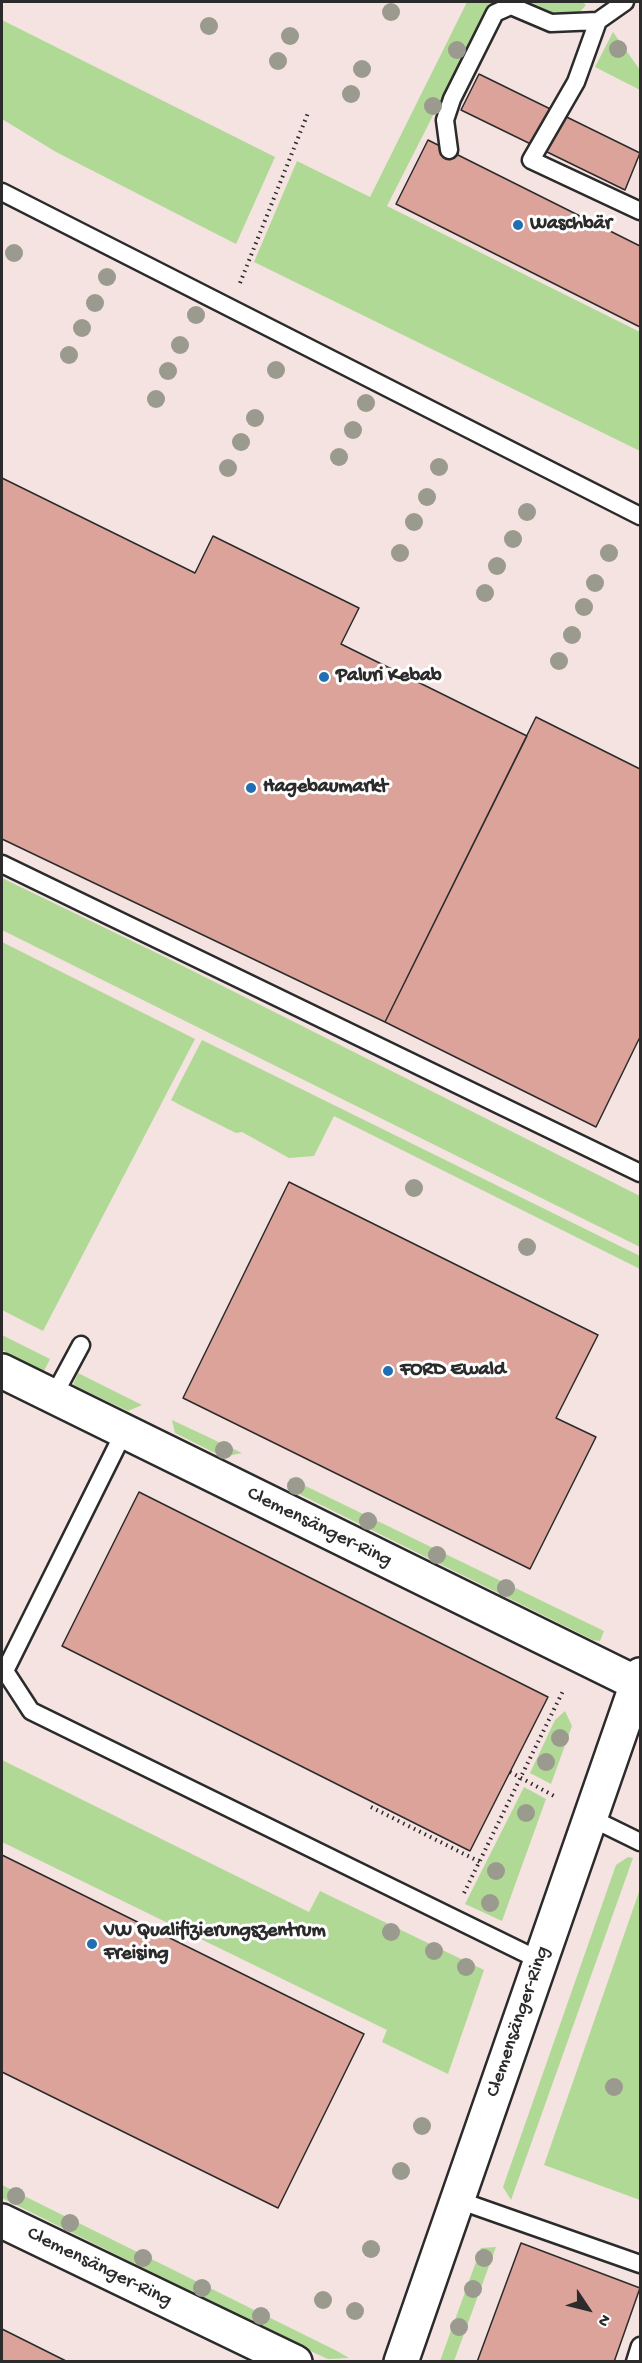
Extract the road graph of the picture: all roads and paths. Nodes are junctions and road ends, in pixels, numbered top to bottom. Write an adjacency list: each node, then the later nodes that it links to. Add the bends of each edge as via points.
1 (625, 2): 2 (lane)
2 (598, 21): 4 (lane, via 551,23 511,6 495,13 452,99 445,120); 6 (lane, via 576,82 531,160)
3 (308, 113): 7 (path)
4 (449, 150)
5 (2, 192): 7 (lane)
6 (640, 211)
7 (230, 308): 8 (lane)
8 (640, 516)
9 (2, 864): 10 (lane)
10 (640, 1173)
11 (81, 1345): 13 (lane)
12 (2, 1371): 13 (street, Clemensänger-Ring)
13 (53, 1396): 14 (street, Clemensänger-Ring)
14 (124, 1432): 15 (street, Clemensänger-Ring); 24 (lane, via 5,1671 31,1711)
15 (639, 1680): 21 (street, Clemensänger-Ring)
16 (563, 1691): 18 (path)
17 (510, 1772): 18 (path)
18 (520, 1778): 19 (path); 23 (path)
19 (556, 1797)
20 (371, 1807): 23 (path)
21 (591, 1818): 22 (lane); 25 (street, Clemensänger-Ring)
22 (640, 1842)
23 (480, 1862): 24 (path)
24 (451, 1917): 25 (lane)
25 (541, 1961): 26 (street, Clemensänger-Ring)
26 (458, 2200): 28 (lane); 31 (street, Clemensänger-Ring)
27 (2, 2221): 30 (street, Clemensänger-Ring)
28 (640, 2264)
29 (640, 2346): 32 (lane)
30 (295, 2361)
31 (402, 2361)
32 (635, 2361)

